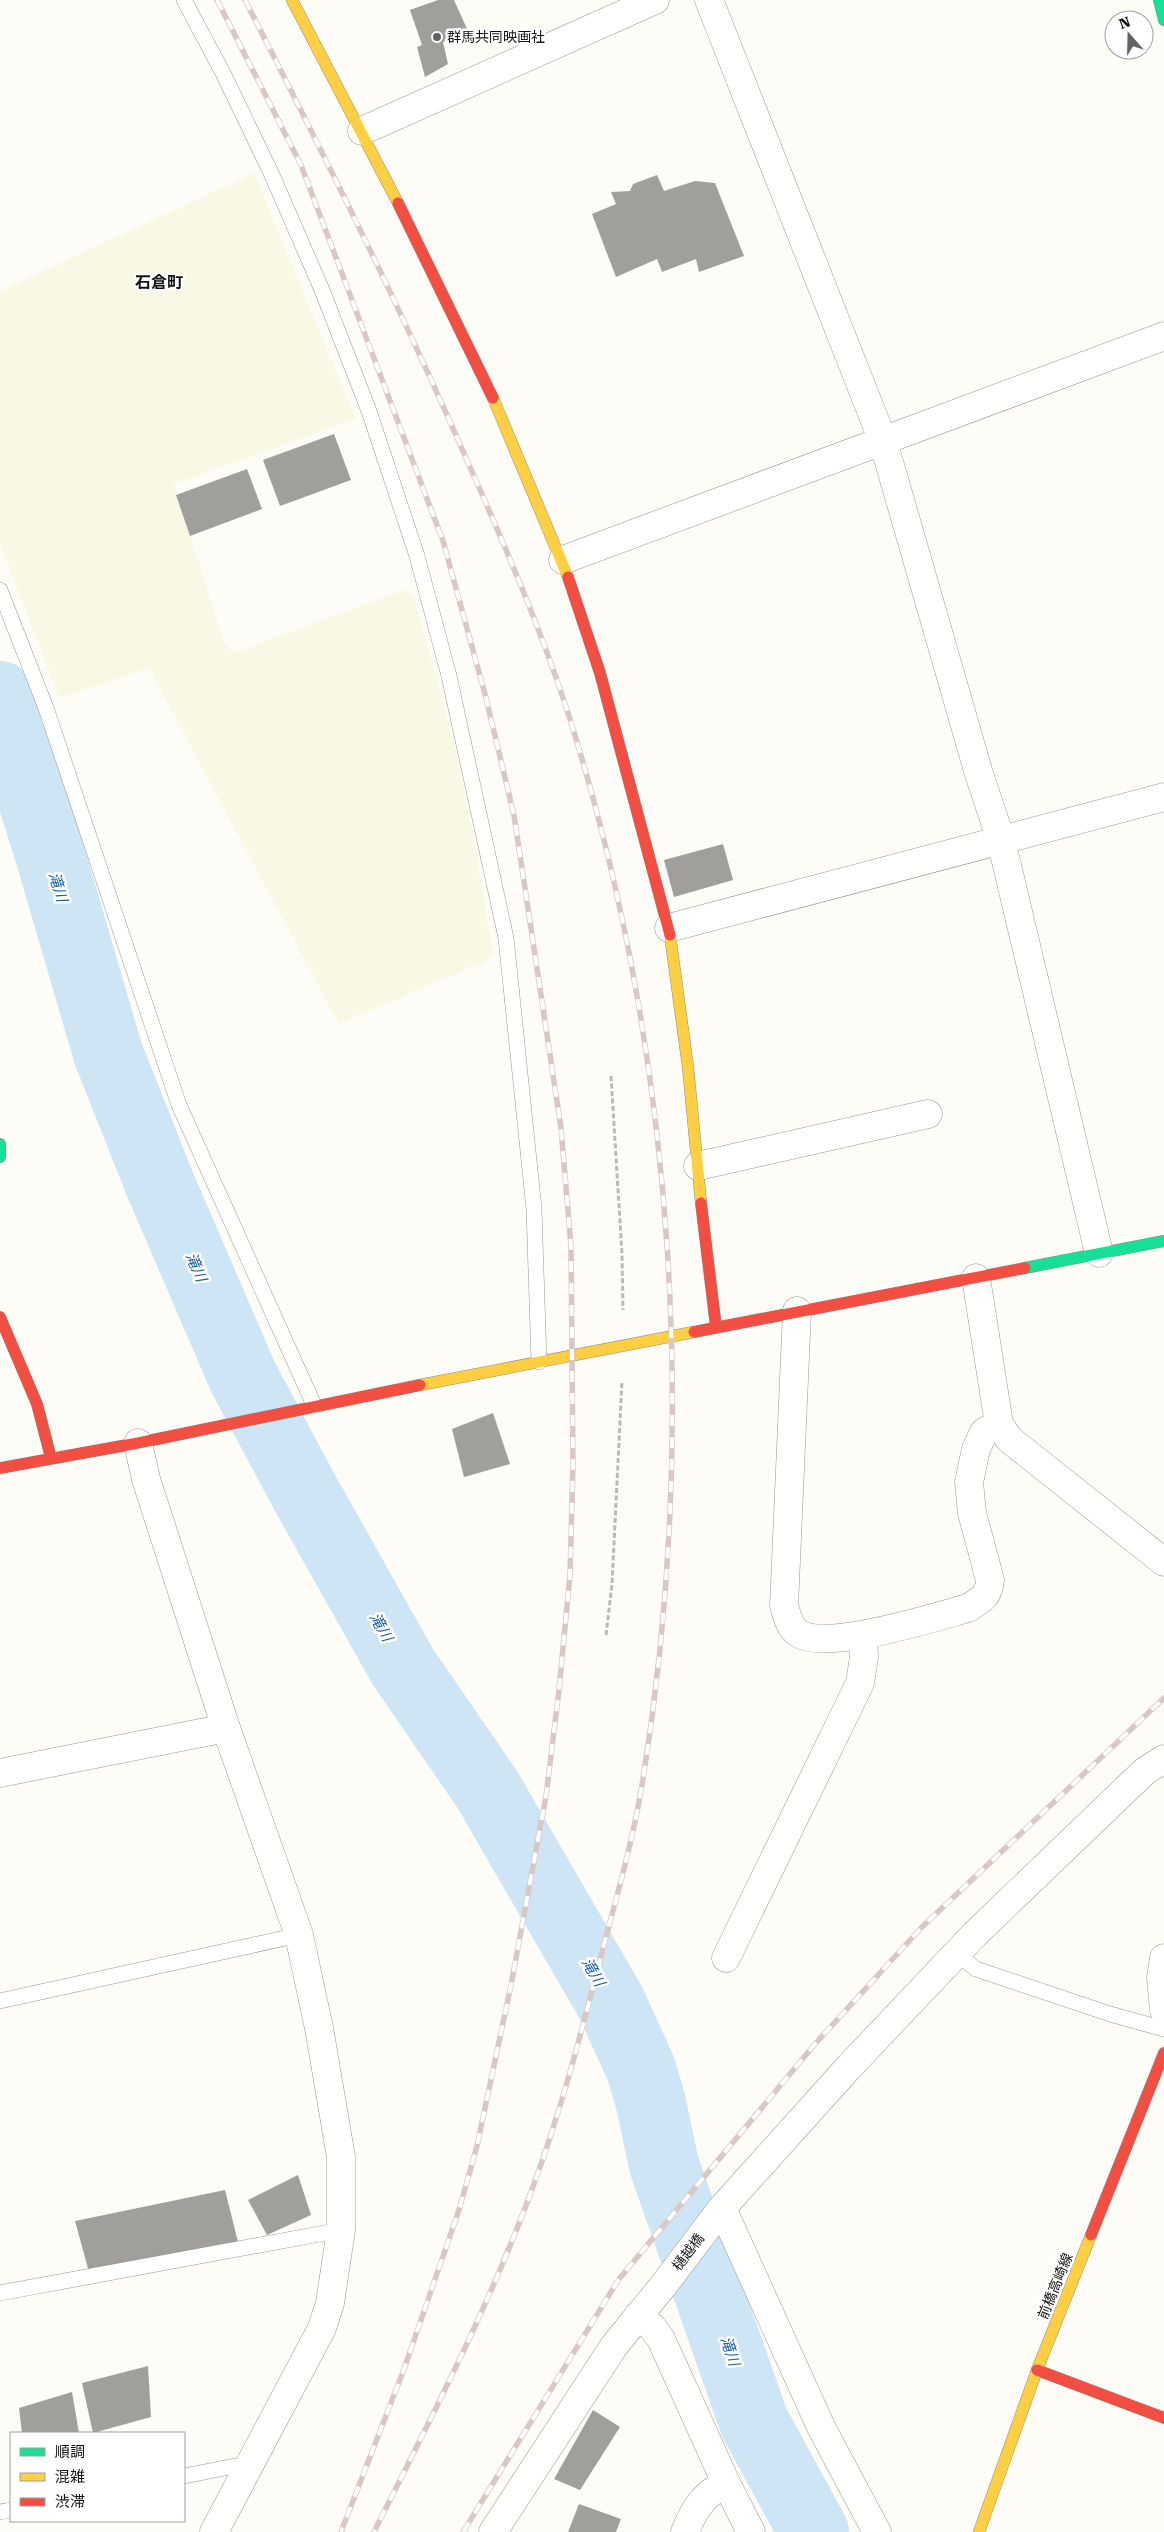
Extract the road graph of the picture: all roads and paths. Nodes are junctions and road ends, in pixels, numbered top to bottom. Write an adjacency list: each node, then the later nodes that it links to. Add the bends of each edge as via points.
1 (184, 0): 25 (lane, via 272,175 337,327 369,411 417,556 449,676 506,938 534,1209)
2 (292, 0): 7 (street)
3 (655, 0): 7 (street)
4 (709, 0): 9 (street)
5 (1159, 0): 6 (street)
6 (1164, 20)
7 (362, 131): 10 (street, via 481,369)
8 (1164, 336): 9 (street)
9 (883, 441): 10 (street); 13 (street)
10 (563, 560): 14 (street, via 600,672)
11 (0, 590): 26 (lane, via 46,708 179,1105)
12 (1164, 797): 13 (street)
13 (1001, 840): 14 (street); 20 (street)
14 (670, 928): 18 (street)
15 (928, 1114): 18 (street)
16 (0, 1144): 17 (street)
17 (0, 1156)
18 (698, 1166): 24 (street)
19 (1164, 1241): 20 (street)
20 (1099, 1254): 21 (street)
21 (976, 1278): 22 (street); 27 (street)
22 (797, 1312): 24 (street); 32 (street, via 784,1606 788,1621 798,1633 810,1637)
23 (0, 1317): 29 (street, via 37,1404)
24 (716, 1328): 25 (street)
25 (539, 1362): 26 (street)
26 (314, 1406): 28 (street)
27 (999, 1424): 31 (street, via 1009,1439); 32 (street, via 984,1432 976,1448 970,1482 972,1514 985,1558 990,1590 983,1599 968,1608)
28 (138, 1443): 29 (street); 33 (street, via 146,1479)
29 (50, 1458): 30 (street)
30 (0, 1468)
31 (1164, 1562)
32 (863, 1636): 38 (street, via 860,1683)
33 (226, 1728): 35 (street); 36 (street)
34 (1164, 1759): 37 (street, 樋越橋, via 1146,1771)
35 (0, 1773)
36 (299, 1935): 40 (lane); 45 (street, via 334,2102 340,2148)
37 (957, 1954): 42 (lane, via 976,1969); 44 (street, 樋越橋, via 848,2068)
38 (726, 1958)
39 (1164, 1958): 41 (street, via 1161,1978)
40 (0, 2001)
41 (1164, 2010)
42 (1164, 2029)
43 (1164, 2053): 48 (street, 前橋高崎線)
44 (718, 2213): 47 (street, 樋越橋); 57 (street, via 821,2427)
45 (341, 2230): 46 (lane); 50 (street, via 330,2303 322,2328)
46 (0, 2293)
47 (638, 2316): 52 (street, via 661,2339); 54 (street, 樋越橋, via 579,2397)
48 (1037, 2370): 49 (street); 58 (street, 前橋高崎線)
49 (1164, 2418)
50 (247, 2469): 51 (lane, via 235,2466); 53 (street)
51 (185, 2476)
52 (726, 2483): 55 (street, via 702,2499); 56 (street)
53 (214, 2532)
54 (493, 2532)
55 (685, 2532)
56 (752, 2532)
57 (877, 2532)
58 (980, 2532)

